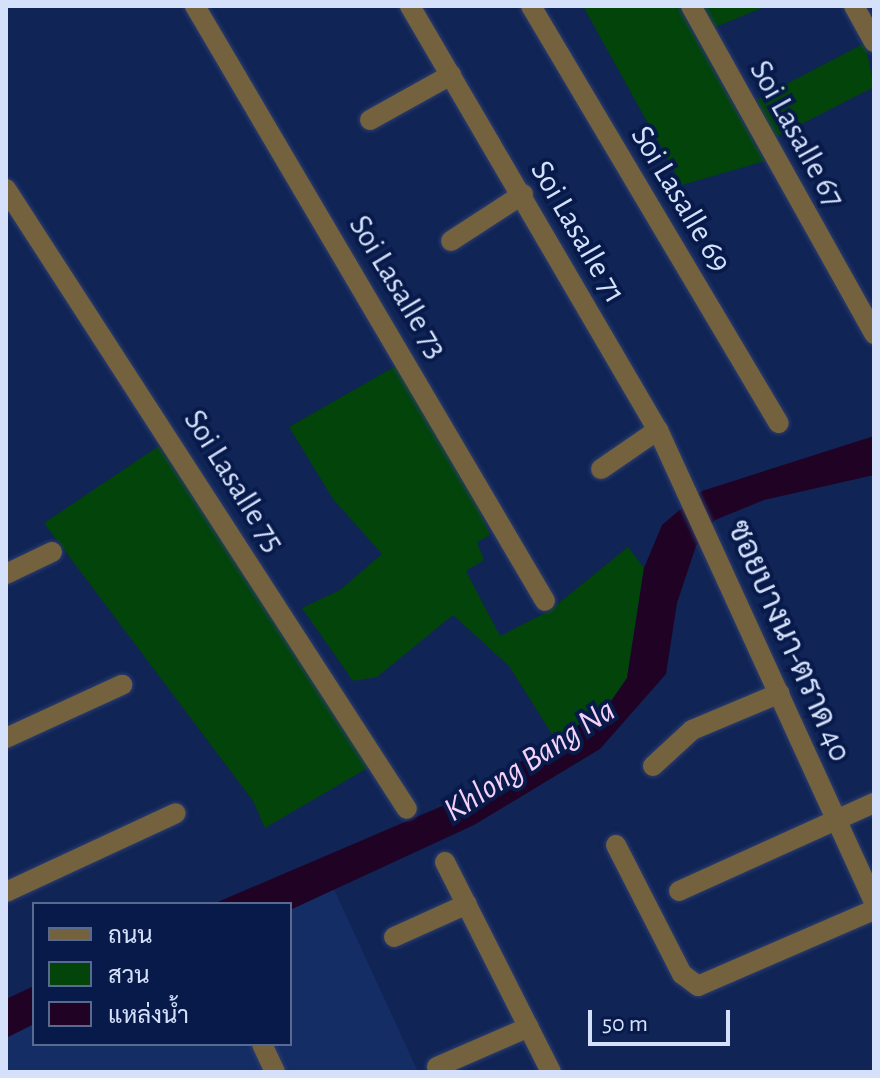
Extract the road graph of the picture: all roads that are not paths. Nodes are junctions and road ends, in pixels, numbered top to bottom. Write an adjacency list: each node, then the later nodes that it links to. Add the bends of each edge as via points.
1 (195, 6): 19 (street, Soi Lasalle 73)
2 (410, 6): 7 (street, Soi Lasalle 71)
3 (531, 6): 13 (street, Soi Lasalle 69)
4 (691, 6): 12 (street, Soi Lasalle 67)
5 (854, 6): 6 (street)
6 (874, 42)
7 (451, 75): 8 (street); 10 (street, Soi Lasalle 71)
8 (370, 120)
9 (6, 189): 25 (street, Soi Lasalle 75)
10 (523, 194): 11 (street); 14 (street, Soi Lasalle 71)
11 (451, 241)
12 (874, 334)
13 (779, 423)
14 (658, 430): 15 (street); 16 (street, Soi Lasalle 71)
15 (601, 469)
16 (688, 491): 21 (street, ซอยบางนา-ตราด 40)
17 (52, 552): 18 (street)
18 (6, 574)
19 (545, 601)
20 (122, 685): 22 (street)
21 (780, 693): 23 (street, via 692,730); 27 (street, ซอยบางนา-ตราด 40)
22 (6, 738)
23 (653, 766)
24 (874, 803): 27 (street)
25 (407, 809)
26 (176, 813): 30 (street)
27 (838, 821): 31 (street); 32 (street, ซอยบางนา-ตราด 40)
28 (616, 845): 34 (street, via 682,974 698,986)
29 (445, 862): 33 (street)
30 (7, 890)
31 (679, 891)
32 (874, 902)
33 (467, 904): 35 (street); 36 (street)
34 (874, 910)
35 (394, 937)
36 (529, 1027): 38 (street); 40 (street)
37 (263, 1046): 39 (street)
38 (437, 1067)
39 (275, 1072)
40 (551, 1072)

